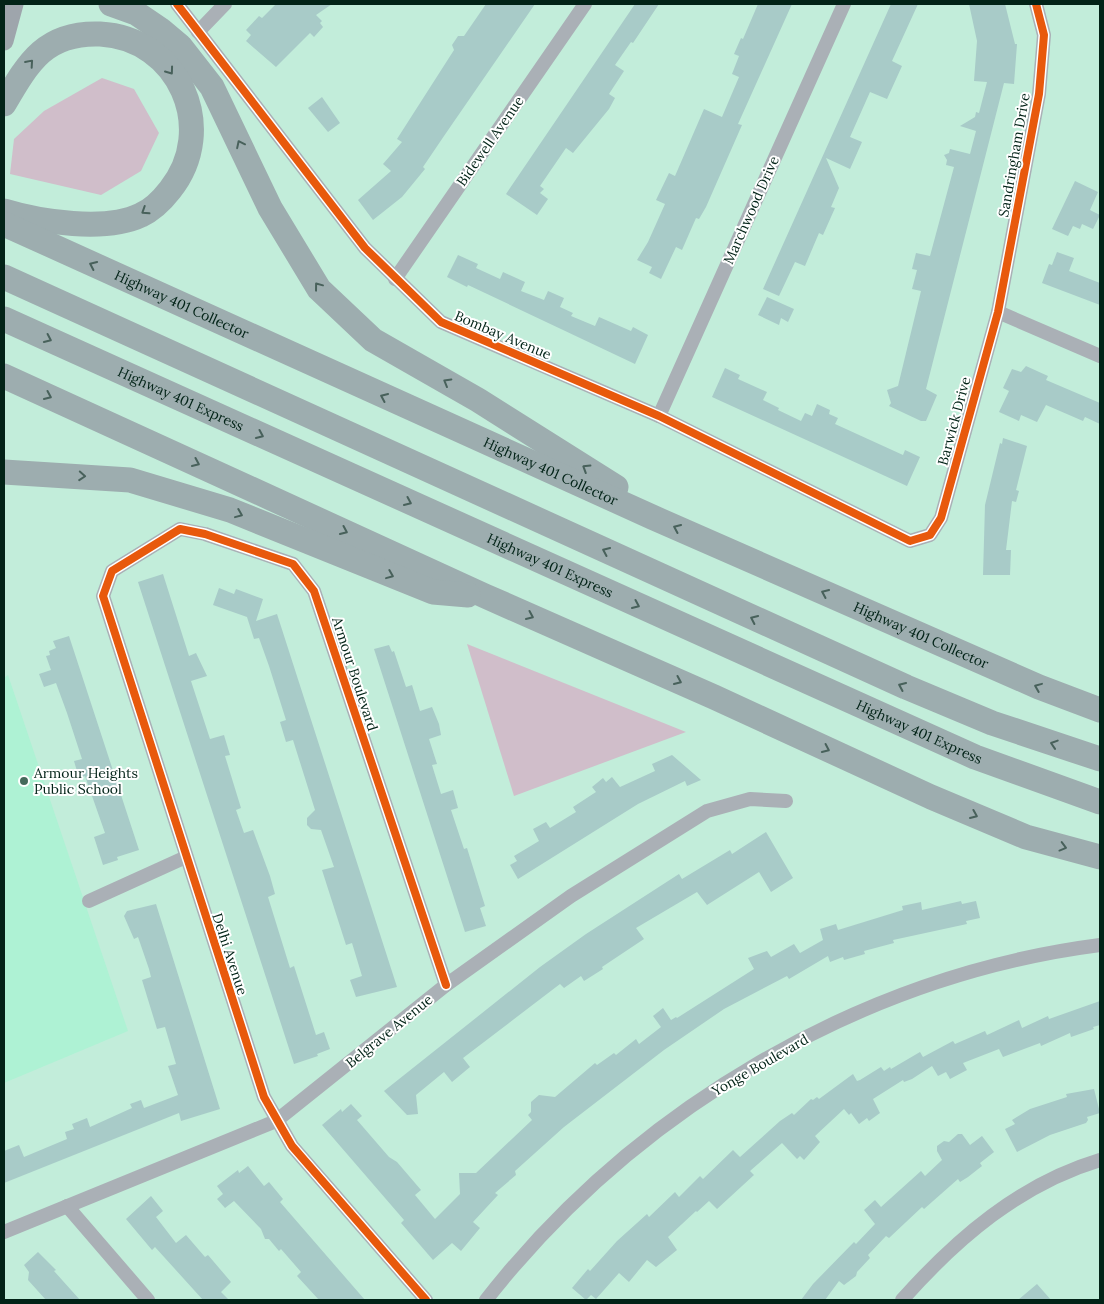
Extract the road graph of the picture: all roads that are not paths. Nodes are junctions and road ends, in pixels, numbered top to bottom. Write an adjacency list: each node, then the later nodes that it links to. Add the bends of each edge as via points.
1 (14, 4): 9 (main road)
2 (112, 4): 21 (highway, one-way to 2, via 633,497 478,400 373,340 319,289 270,208 212,87 180,46 161,30 136,13)
3 (177, 4): 8 (street, Bombay Avenue)
4 (225, 4): 8 (street)
5 (585, 4): 14 (street, Bidewell Avenue)
6 (844, 4): 19 (street, Marchwood Drive)
7 (1036, 4): 15 (street, Sandringham Drive, via 1044,35 1038,94)
8 (198, 32): 14 (street, Bombay Avenue, via 364,248)
9 (4, 41)
10 (4, 104): 11 (highway, one-way to 11, via 31,60 51,43 79,34 116,35 140,43 160,58 183,89 193,123 187,163 178,180 142,215 110,224 21,216)
11 (4, 211)
12 (4, 224): 21 (highway, Highway 401 Collector, one-way to 12)
13 (4, 277): 26 (highway, one-way to 13, via 992,723 906,687)
14 (396, 278): 19 (street, Bombay Avenue, via 441,322)
15 (998, 312): 17 (street); 22 (street, Barwick Drive, via 940,518)
16 (4, 319): 28 (highway, Highway 401 Express, one-way to 28, via 975,757)
17 (1100, 356)
18 (4, 376): 24 (highway, one-way to 24)
19 (658, 416): 22 (street, Bombay Avenue, via 910,541)
20 (4, 472): 24 (highway, one-way to 24, via 130,480 230,510 433,592)
21 (652, 517): 25 (highway, Highway 401 Collector, one-way to 21, via 1039,687)
22 (930, 535)
23 (112, 571): 29 (street, Delhi Avenue, via 103,596); 33 (street, Armour Boulevard, via 180,529 205,534 293,564 314,591)
24 (485, 596): 30 (highway, one-way to 30, via 931,797 1026,837)
25 (1100, 710)
26 (1100, 759)
27 (786, 801): 33 (street, Belgrave Avenue, via 750,799 707,811 570,896)
28 (1100, 802)
29 (186, 857): 31 (street); 34 (street, Delhi Avenue, via 258,1081)
30 (1100, 857)
31 (88, 901)
32 (1100, 945): 40 (street, Yonge Boulevard, via 1049,952 923,987 855,1013 780,1050 662,1126 614,1166 565,1212)
33 (446, 985): 34 (street, Belgrave Avenue)
34 (276, 1121): 36 (street, Belgrave Avenue); 39 (street, Delhi Avenue, via 292,1146)
35 (1100, 1160): 41 (street, via 1067,1172 1015,1198 981,1222)
36 (67, 1206): 37 (street, Belgrave Avenue); 38 (street)
37 (4, 1232)
38 (148, 1300)
39 (426, 1300)
40 (486, 1300)
41 (902, 1300)

